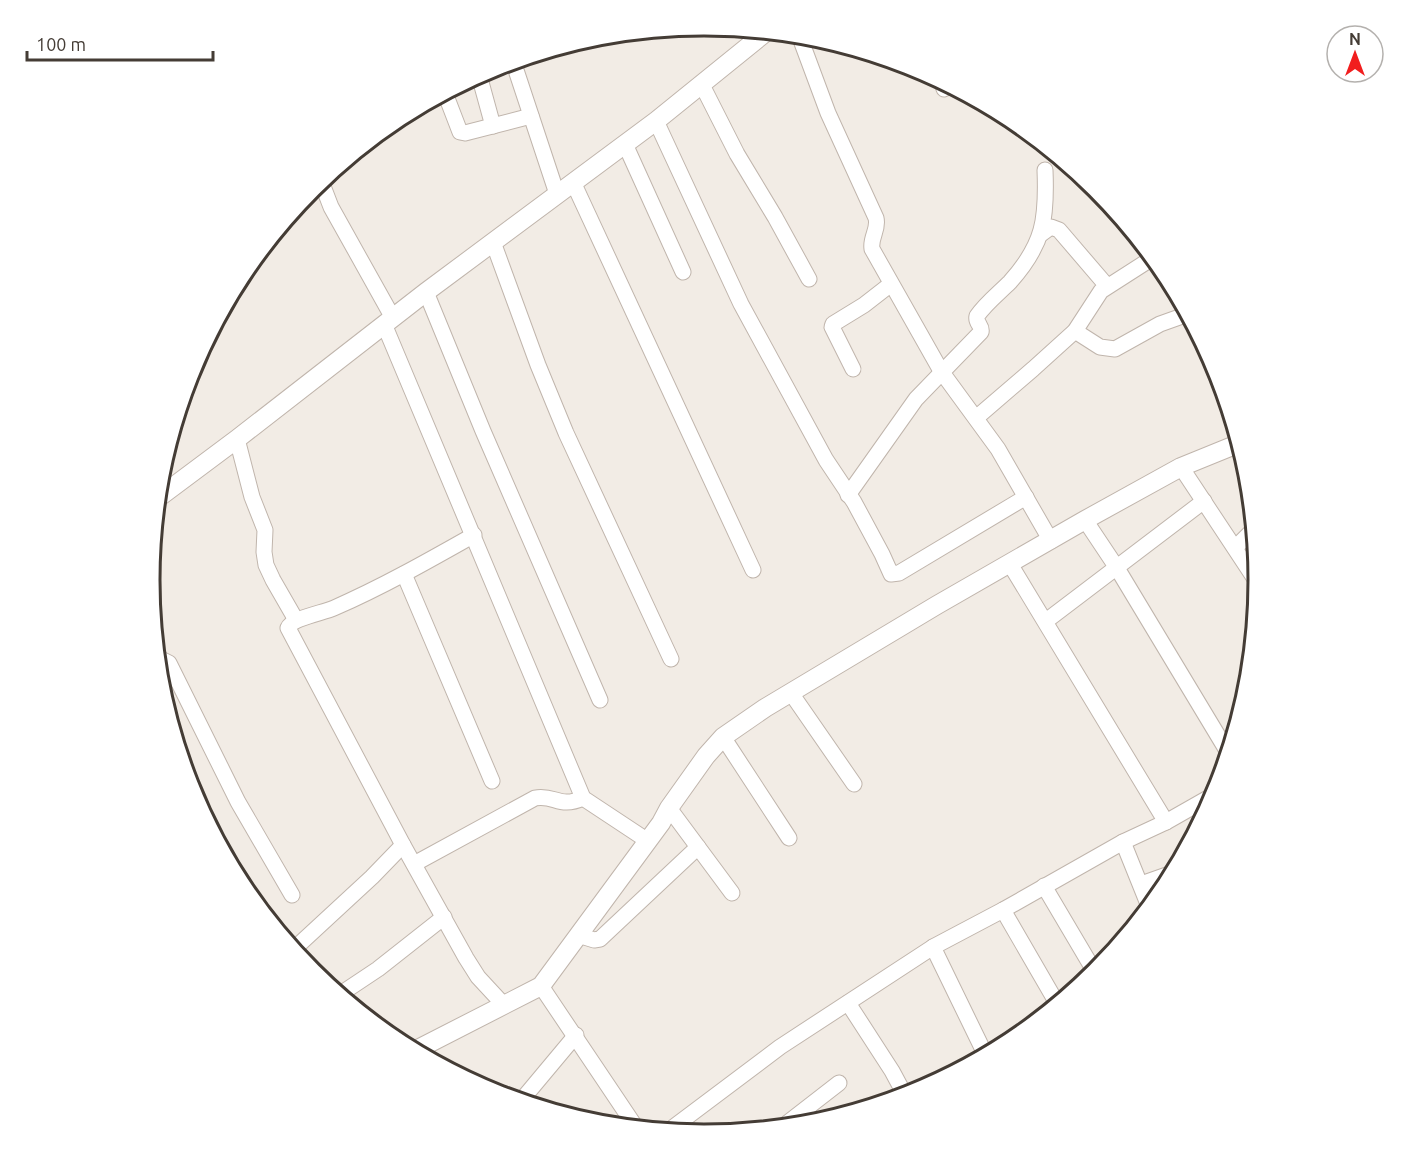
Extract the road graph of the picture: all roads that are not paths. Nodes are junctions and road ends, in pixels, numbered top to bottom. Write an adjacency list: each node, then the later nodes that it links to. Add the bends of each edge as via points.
1 (754, 39): 5 (street)
2 (803, 45): 20 (street, via 828,113 876,218 878,227 872,249)
3 (516, 70): 7 (street)
4 (482, 83): 9 (street)
5 (702, 85): 8 (street); 19 (street)
6 (448, 101): 9 (street, via 460,132)
7 (531, 116): 9 (street); 14 (street)
8 (656, 121): 10 (street); 33 (street, via 741,304)
9 (493, 126)
10 (625, 144): 12 (street); 18 (street)
11 (1045, 170): 15 (street, via 1046,208)
12 (573, 182): 14 (street); 44 (street)
13 (324, 190): 24 (street)
14 (557, 194): 16 (street)
15 (1040, 235): 21 (street, via 1051,227 1059,230); 27 (street, via 1024,265 977,316 981,332)
16 (493, 242): 22 (street); 48 (street, via 566,433)
17 (1146, 262): 21 (street)
18 (683, 272)
19 (808, 279)
20 (891, 284): 26 (street, via 832,325); 27 (street)
21 (1107, 286): 25 (street)
22 (426, 291): 24 (street); 51 (street)
23 (1181, 317): 25 (street, via 1115,349 1100,348)
24 (388, 321): 29 (street); 37 (street)
25 (1074, 331): 28 (street)
26 (853, 369)
27 (941, 371): 28 (street); 33 (street, via 916,399)
28 (976, 418): 35 (street)
29 (237, 440): 32 (street); 46 (street, via 265,530 266,565)
30 (1232, 446): 31 (street)
31 (1181, 467): 34 (street); 36 (street)
32 (168, 486)
33 (848, 495): 35 (street, via 888,572 894,575)
34 (1204, 501): 40 (street); 42 (street)
35 (1032, 508): 39 (street)
36 (1085, 520): 39 (street); 42 (street)
37 (474, 535): 45 (street); 57 (street)
38 (1247, 536): 40 (street)
39 (1051, 542): 41 (street)
40 (1235, 548): 43 (street)
41 (1010, 564): 47 (street); 50 (street)
42 (1117, 568): 47 (street); 53 (street)
43 (1249, 569)
44 (753, 570)
45 (404, 574): 46 (street, via 331,609); 54 (street)
46 (296, 620): 63 (street, via 289,625 290,631)
47 (1046, 621): 59 (street)
48 (671, 659)
49 (166, 662): 70 (street, via 238,802)
50 (791, 693): 52 (street); 55 (street)
51 (600, 700)
52 (723, 737): 58 (street); 60 (street)
53 (1223, 745)
54 (492, 781)
55 (854, 784)
56 (1202, 801): 59 (street)
57 (590, 803): 61 (street); 65 (street, via 535,798)
58 (669, 808): 61 (street); 64 (street)
59 (1166, 822): 62 (street)
60 (789, 838)
61 (648, 841): 74 (street)
62 (1123, 842): 67 (street); 68 (street)
63 (403, 845): 65 (street); 75 (street)
64 (698, 847): 69 (street); 74 (street, via 600,939)
65 (414, 864): 73 (street)
66 (1161, 877): 67 (street)
67 (1141, 884): 71 (street)
68 (1044, 886): 72 (street); 77 (street)
69 (732, 893)
70 (292, 895)
71 (1146, 898)
72 (1004, 910): 76 (street); 80 (street)
73 (444, 917): 79 (street); 81 (street, via 484,982)
74 (579, 935): 78 (street)
75 (300, 945)
76 (933, 947): 82 (street); 85 (street)
77 (1091, 965)
78 (541, 986): 81 (street); 83 (street)
79 (346, 991)
80 (1054, 998)
81 (503, 1004): 84 (street)
82 (848, 1004): 87 (street); 91 (street, via 780,1047)
83 (576, 1035): 88 (street); 90 (street)
84 (423, 1046)
85 (982, 1049)
86 (838, 1083): 89 (street)
87 (902, 1088)
88 (526, 1095)
89 (794, 1117)
90 (631, 1120)
91 (677, 1124)

